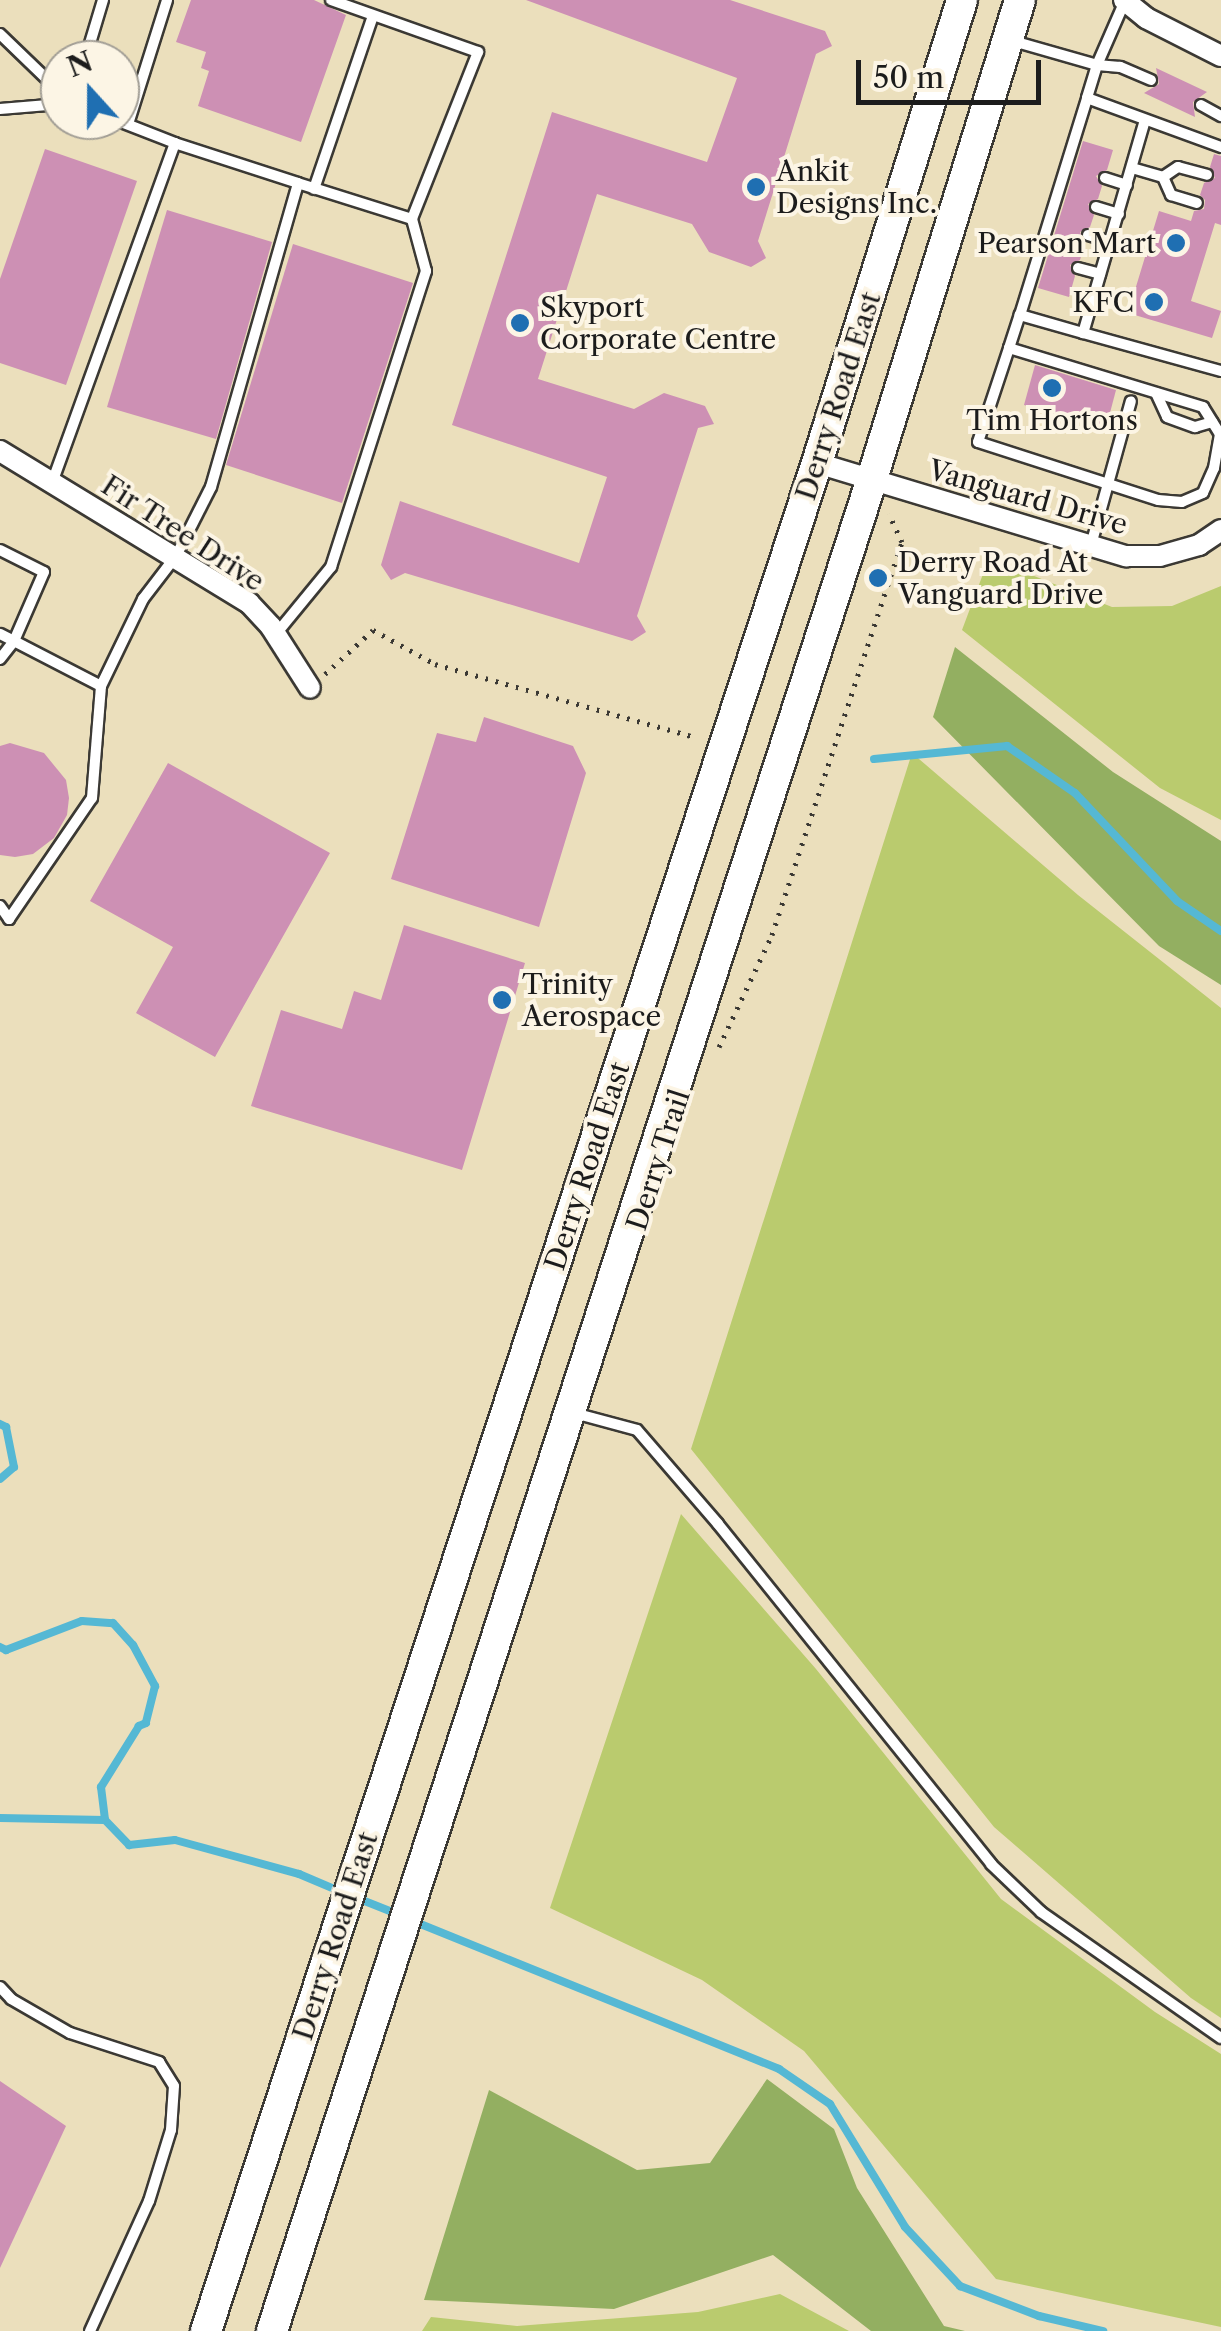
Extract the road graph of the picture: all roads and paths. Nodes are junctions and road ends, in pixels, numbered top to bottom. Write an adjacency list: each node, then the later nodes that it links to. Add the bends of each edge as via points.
1 (103, 0): 9 (lane)
2 (167, 0): 14 (lane)
3 (331, 0): 7 (lane)
4 (962, 0): 48 (main road, Derry Road East)
5 (1020, 0): 10 (main road, Derry Road East)
6 (1124, 0): 11 (street); 12 (lane)
7 (373, 16): 31 (lane); 35 (lane, via 478,52)
8 (0, 34): 13 (lane)
9 (91, 40)
10 (1008, 40): 12 (lane); 49 (main road, Derry Road East)
11 (1221, 56)
12 (1097, 65): 15 (lane, via 1120,66); 16 (lane)
13 (40, 73)
14 (140, 73)
15 (1151, 80)
16 (1087, 98): 21 (lane); 40 (lane)
17 (40, 106): 19 (lane)
18 (1201, 106): 20 (lane)
19 (0, 109)
20 (1221, 116)
21 (1146, 120): 24 (lane); 25 (lane)
22 (140, 129): 23 (lane)
23 (176, 143): 29 (lane); 50 (lane)
24 (1221, 148)
25 (1132, 168): 28 (lane); 30 (lane)
26 (1207, 175): 28 (lane, via 1178,168)
27 (1105, 178): 30 (lane)
28 (1163, 178): 32 (lane, via 1171,195)
29 (298, 183): 31 (lane); 55 (lane, via 211,487)
30 (1127, 185): 34 (lane)
31 (314, 188): 35 (lane)
32 (1197, 203)
33 (1096, 207): 34 (lane)
34 (1119, 214): 37 (lane)
35 (412, 219): 57 (lane, via 426,271 331,567)
36 (1088, 235): 37 (lane)
37 (1111, 242): 39 (lane)
38 (1078, 268): 39 (lane)
39 (1100, 274): 41 (lane)
40 (1020, 315): 41 (lane); 42 (lane)
41 (1083, 333): 43 (lane)
42 (1009, 348): 44 (lane); 51 (lane, via 978,442)
43 (1221, 371)
44 (1156, 392): 46 (lane, via 1203,407); 46 (lane, via 1166,417 1194,426)
45 (1131, 401): 51 (lane)
46 (1212, 422): 51 (lane, via 1220,434 1203,493 1182,502)
47 (0, 451): 50 (street, Fir Tree Drive)
48 (817, 463): 49 (street, Vanguard Drive); 69 (main road, Derry Road East)
49 (872, 479): 53 (street, Vanguard Drive); 64 (path, Derry Trail, via 902,542 772,935); 65 (main road, Derry Road East)
50 (52, 483): 55 (street, Fir Tree Drive)
51 (1107, 484): 53 (lane)
52 (1221, 530): 53 (street, Vanguard Drive, via 1160,556)
53 (1091, 546)
54 (0, 550): 58 (lane, via 44,572)
55 (176, 556): 57 (street, Fir Tree Drive, via 249,603); 60 (lane, via 143,599)
56 (0, 634): 58 (lane)
57 (276, 634): 61 (street, Fir Tree Drive)
58 (14, 641): 59 (lane); 60 (lane)
59 (0, 659)
60 (101, 686): 63 (lane, via 92,798 9,919)
61 (310, 688): 62 (path, via 374,630 435,664)
62 (692, 736)
63 (0, 906)
64 (714, 1060)
65 (567, 1410): 67 (lane, via 637,1430 992,1864 1041,1912); 70 (main road, Derry Road East)
66 (0, 1987): 68 (lane, via 70,2033 159,2062 174,2086 171,2130 149,2201)
67 (1221, 2038)
68 (90, 2331)
69 (206, 2331)
70 (272, 2331)

